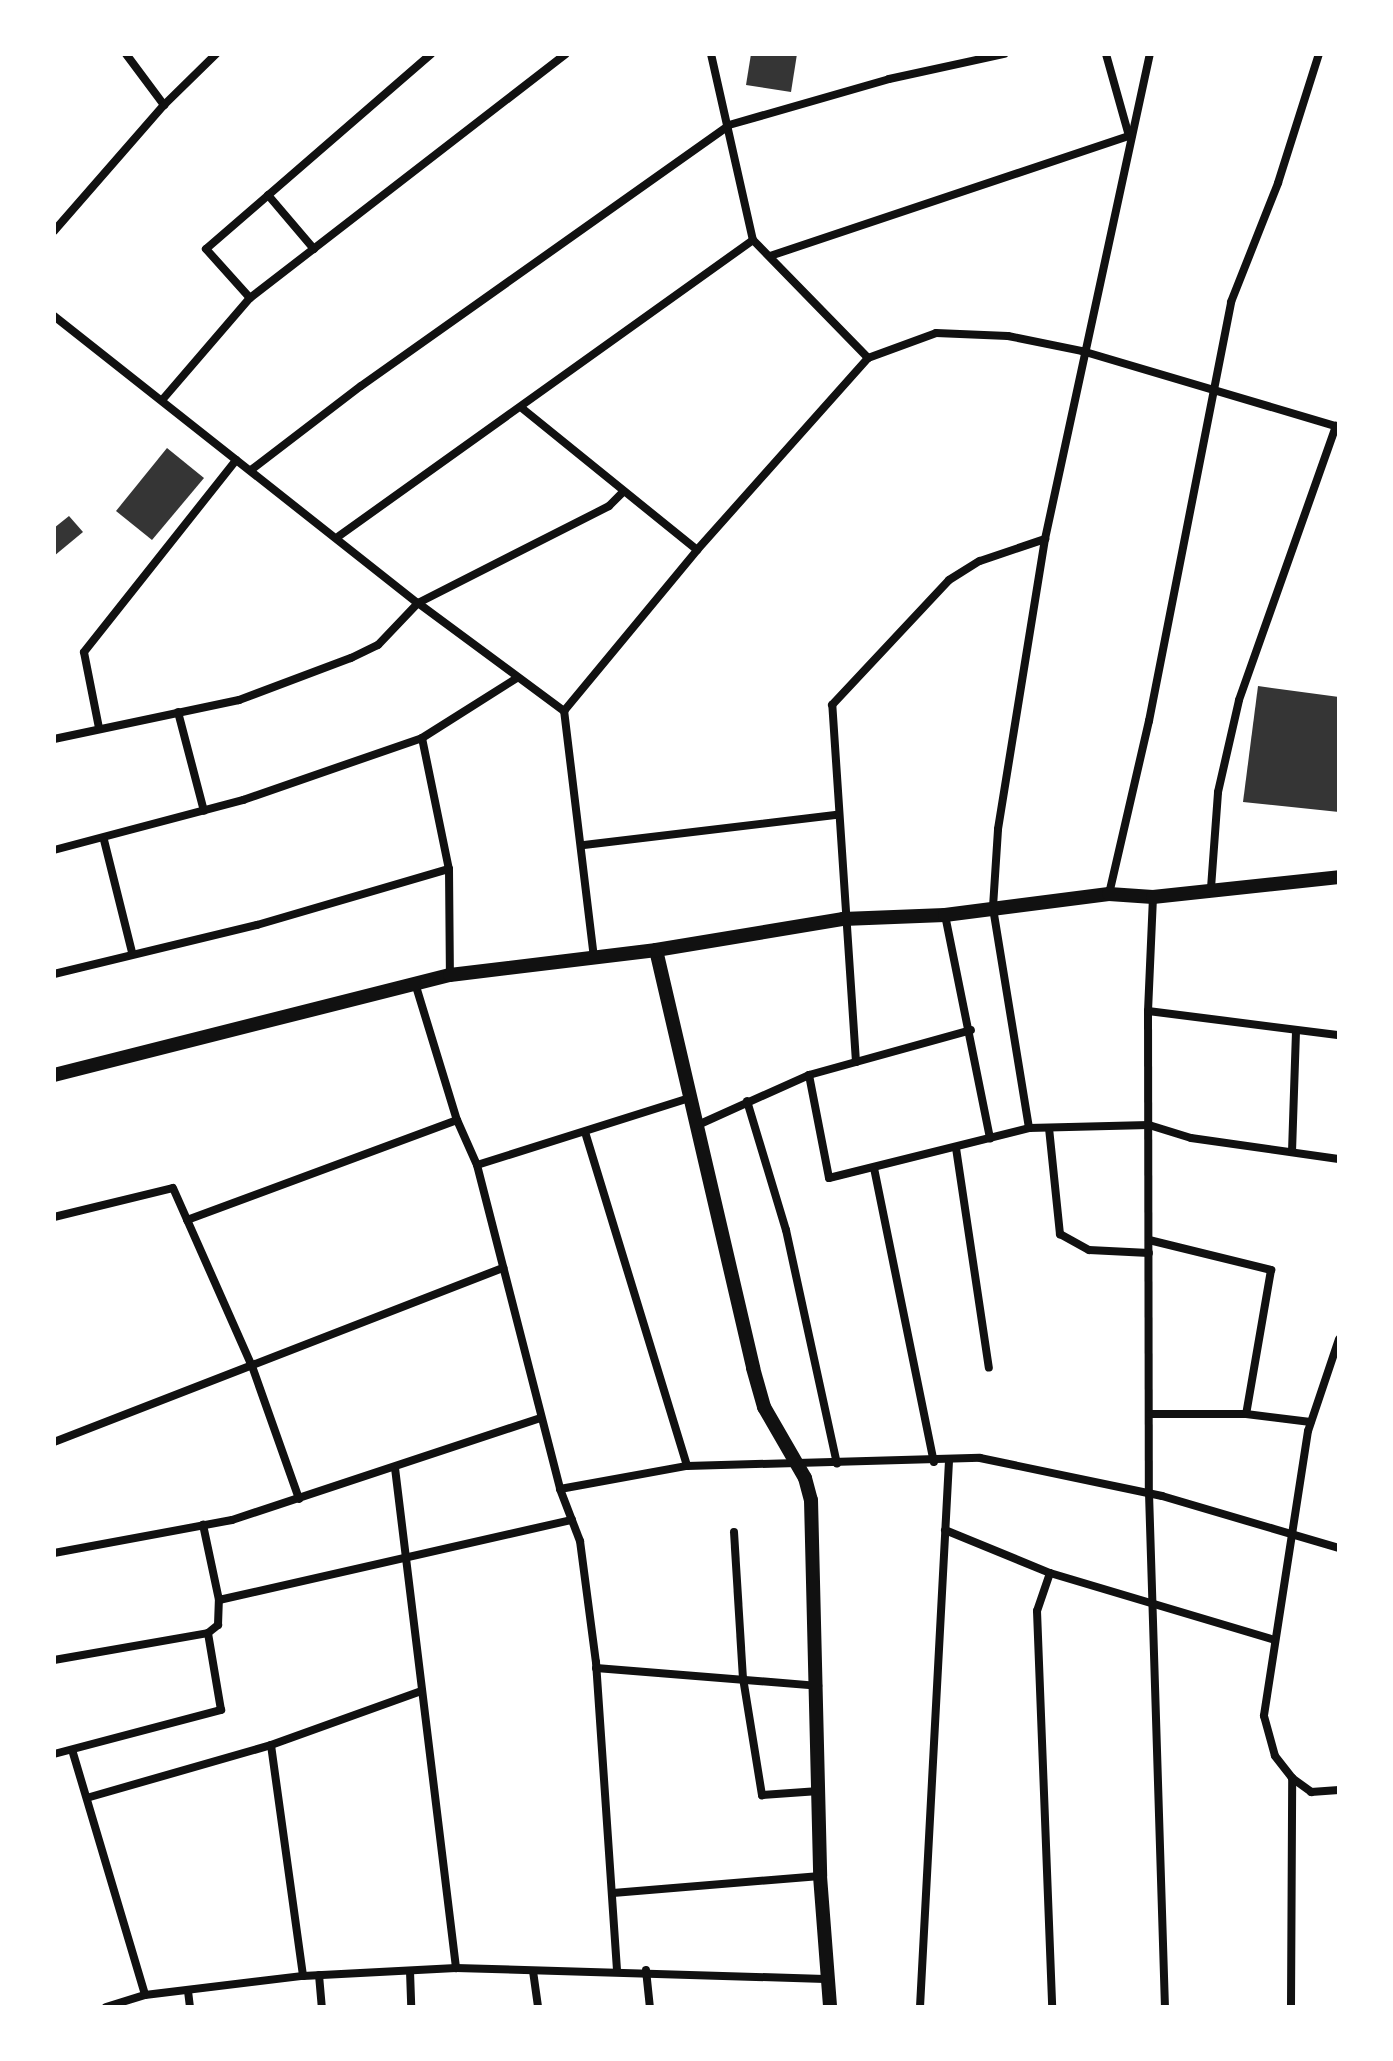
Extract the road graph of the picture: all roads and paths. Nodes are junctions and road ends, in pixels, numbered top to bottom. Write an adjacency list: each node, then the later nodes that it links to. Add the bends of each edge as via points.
1 (126, 54): 10 (street)
2 (216, 54): 10 (street)
3 (431, 54): 13 (street)
4 (566, 54): 16 (street)
5 (711, 54): 11 (street)
6 (1004, 54): 11 (street, via 889,79)
7 (1106, 54): 12 (street)
8 (1150, 54): 12 (street)
9 (1319, 54): 22 (street, via 1278,183 1231,302)
10 (164, 105): 14 (street)
11 (729, 125): 15 (street); 27 (street)
12 (1129, 136): 17 (street); 20 (street)
13 (268, 195): 16 (street); 18 (street, via 206,249)
14 (54, 231)
15 (753, 240): 17 (street); 24 (street)
16 (314, 249): 18 (street)
17 (770, 256): 21 (street)
18 (250, 298): 23 (street)
19 (54, 316): 23 (street)
20 (1082, 351): 21 (street, via 1008,336 936,333); 22 (street); 30 (street)
21 (868, 358): 31 (street)
22 (1217, 390): 25 (street); 47 (street)
23 (163, 399): 26 (street)
24 (523, 409): 28 (street); 29 (street)
25 (1338, 427): 46 (street, via 1239,700 1218,792)
26 (236, 460): 27 (street); 36 (street, via 84,652)
27 (251, 470): 29 (street)
28 (623, 492): 31 (street); 32 (street, via 609,506)
29 (339, 536): 32 (street)
30 (1045, 539): 40 (street, via 980,561 949,580 832,705); 49 (street, via 998,829)
31 (697, 550): 34 (street)
32 (418, 603): 33 (street); 35 (street, via 378,645 351,658 279,687)
33 (517, 678): 34 (street); 37 (street)
34 (564, 711): 42 (street)
35 (178, 712): 36 (street); 39 (street)
36 (99, 728): 38 (street)
37 (422, 738): 39 (street); 44 (street)
38 (54, 739)
39 (204, 811): 41 (street)
40 (837, 815): 42 (street); 51 (street)
41 (104, 840): 43 (street); 53 (street)
42 (584, 845): 54 (street)
43 (54, 850)
44 (449, 869): 53 (street, via 257,925); 56 (street)
45 (1339, 877): 46 (street)
46 (1211, 888): 48 (street)
47 (1109, 894): 48 (street); 49 (street)
48 (1153, 897): 58 (street)
49 (993, 907): 50 (street); 70 (street)
50 (945, 915): 51 (street); 59 (street)
51 (843, 919): 52 (street); 62 (street)
52 (656, 950): 54 (street); 65 (street)
53 (132, 952): 55 (street)
54 (594, 959): 56 (street)
55 (54, 974)
56 (450, 975): 57 (street)
57 (414, 982): 63 (street); 67 (street)
58 (1148, 1011): 60 (street); 69 (street)
59 (971, 1030): 62 (street); 73 (street)
60 (1296, 1033): 61 (street); 75 (street)
61 (1339, 1035)
62 (856, 1062): 64 (street)
63 (54, 1075)
64 (809, 1075): 66 (street); 78 (street, via 829,1178)
65 (693, 1097): 68 (street); 72 (street)
66 (747, 1101): 68 (street); 94 (street, via 786,1230)
67 (457, 1120): 77 (street); 80 (street)
68 (700, 1124): 95 (street, via 764,1407)
69 (1149, 1125): 71 (street); 75 (street, via 1191,1138); 81 (street)
70 (1029, 1128): 71 (street); 73 (street)
71 (1049, 1128): 82 (street, via 1060,1234 1089,1250)
72 (585, 1132): 77 (street); 96 (street)
73 (990, 1139): 74 (street)
74 (956, 1148): 78 (street); 86 (street)
75 (1292, 1152): 76 (street)
76 (1339, 1159)
77 (477, 1165): 83 (street)
78 (874, 1168): 93 (street)
79 (54, 1217): 80 (street, via 173,1188)
80 (187, 1220): 85 (street)
81 (1149, 1240): 82 (street); 88 (street, via 1271,1270)
82 (1149, 1253): 87 (street)
83 (503, 1268): 85 (street); 89 (street)
84 (1338, 1346): 90 (street)
85 (252, 1366): 91 (street); 100 (street)
86 (989, 1368)
87 (1150, 1414): 88 (street); 99 (street)
88 (1246, 1414): 90 (street)
89 (541, 1418): 97 (street); 98 (street)
90 (1311, 1422): 105 (street)
91 (54, 1442)
92 (949, 1461): 93 (street); 99 (street, via 980,1458); 103 (street)
93 (934, 1462): 94 (street)
94 (837, 1463): 95 (street)
95 (797, 1464): 96 (street); 117 (street, via 811,1500)
96 (687, 1466): 98 (street)
97 (395, 1468): 100 (street); 108 (street)
98 (560, 1489): 101 (street)
99 (1149, 1493): 105 (street); 111 (street)
100 (299, 1499): 102 (street)
101 (572, 1520): 108 (street); 115 (street, via 580,1541)
102 (203, 1525): 107 (street); 110 (street)
103 (945, 1530): 109 (street); 145 (street)
104 (734, 1532): 116 (street)
105 (1291, 1532): 106 (street); 113 (street)
106 (1339, 1548)
107 (54, 1553)
108 (405, 1556): 110 (street); 118 (street)
109 (1050, 1573): 111 (street); 146 (street, via 1037,1611)
110 (219, 1600): 112 (street, via 218,1625)
111 (1154, 1607): 113 (street); 147 (street)
112 (208, 1633): 114 (street); 120 (street, via 221,1710)
113 (1272, 1639): 122 (street, via 1264,1716 1275,1756)
114 (54, 1660)
115 (596, 1668): 116 (street); 127 (street)
116 (743, 1678): 117 (street); 124 (street, via 762,1795)
117 (819, 1686): 124 (street)
118 (421, 1691): 119 (street); 128 (street)
119 (271, 1745): 125 (street); 134 (street)
120 (73, 1753): 121 (street); 125 (street)
121 (54, 1754)
122 (1292, 1778): 123 (street, via 1311,1792); 148 (street)
123 (1339, 1790)
124 (819, 1791): 126 (street)
125 (90, 1797): 137 (street)
126 (820, 1876): 127 (street); 135 (street)
127 (613, 1893): 129 (street)
128 (456, 1968): 131 (street); 132 (street)
129 (617, 1969): 130 (street); 132 (street)
130 (646, 1970): 135 (street); 143 (street)
131 (410, 1971): 133 (street); 141 (street)
132 (533, 1971): 142 (street)
133 (319, 1975): 134 (street); 140 (street)
134 (303, 1976): 136 (street)
135 (825, 1979): 144 (street)
136 (188, 1991): 137 (street); 139 (street)
137 (145, 1995): 138 (street)
138 (106, 2007)
139 (190, 2007)
140 (322, 2007)
141 (411, 2007)
142 (538, 2007)
143 (650, 2007)
144 (830, 2007)
145 (920, 2007)
146 (1052, 2007)
147 (1165, 2007)
148 (1291, 2007)

